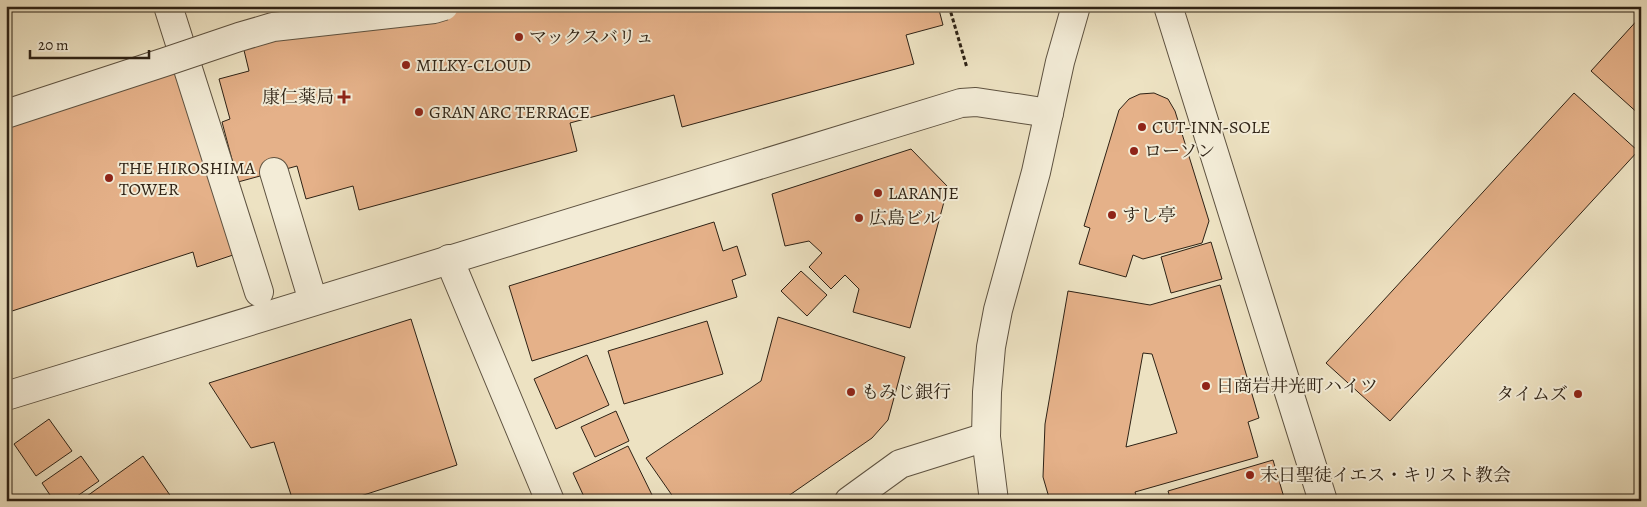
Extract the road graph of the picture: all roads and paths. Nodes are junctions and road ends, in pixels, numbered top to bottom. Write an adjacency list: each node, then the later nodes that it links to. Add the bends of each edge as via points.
1 (168, 6): 11 (street)
2 (444, 6): 8 (street, bridge, via 273,27)
3 (949, 6): 6 (path)
4 (1076, 6): 7 (street)
5 (1168, 6): 18 (street)
6 (968, 72)
7 (1049, 113): 10 (street, via 976,102 960,103); 14 (street, via 990,347)
8 (6, 114)
9 (274, 172): 12 (street)
10 (449, 259): 12 (street); 15 (street)
11 (259, 292)
12 (313, 301): 13 (street)
13 (6, 396)
14 (986, 437): 16 (street, via 900,464); 17 (street)
15 (550, 501)
16 (849, 501)
17 (994, 501)
18 (1323, 501)

